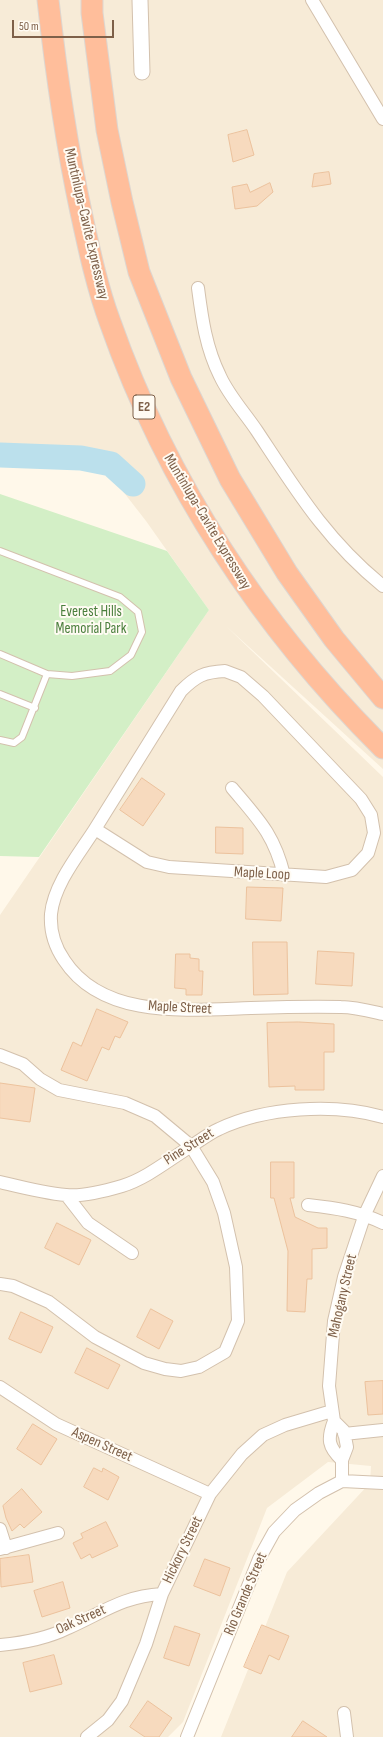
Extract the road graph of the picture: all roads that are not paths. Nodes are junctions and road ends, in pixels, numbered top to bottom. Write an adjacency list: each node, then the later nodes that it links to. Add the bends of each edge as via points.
1 (48, 0): 16 (highway, Muntinlupa-Cavite Expressway / E2, via 58,88 90,254 110,321 140,400 180,480 251,595 300,658)
2 (92, 0): 13 (highway, via 107,130 122,202 139,272 181,378 230,479 288,573 334,639)
3 (140, 0): 5 (street)
4 (312, 0): 6 (street)
5 (142, 72)
6 (383, 119)
7 (198, 288): 9 (street, via 206,342 220,376 234,400 332,539)
8 (0, 551): 11 (lane, via 120,597 138,612 142,632 131,655 110,671 72,676)
9 (383, 586)
10 (0, 654): 11 (lane)
11 (47, 674): 14 (lane)
12 (0, 694): 14 (lane)
13 (383, 698)
14 (35, 708): 15 (lane, via 18,741 9,743)
15 (0, 740)
16 (383, 748)
17 (232, 788): 19 (street, via 271,836)
18 (95, 829): 19 (street, Maple Loop, via 133,855 154,864 195,870); 19 (street, Maple Loop, via 181,691 194,678 209,672 225,671 241,677 263,696 361,798 371,815 374,833 368,853 352,870 326,877); 20 (street, Maple Street, via 64,880 51,915 58,951 70,969 88,985 114,998 140,1006 164,1009 344,1006)
19 (284, 875)
20 (383, 1014)
21 (0, 1055): 23 (street, via 23,1064 40,1079 59,1090 125,1103 155,1116)
22 (383, 1117): 23 (street, Pine Street, via 338,1110 271,1113 219,1129)
23 (191, 1146): 26 (street, Pine Street, via 124,1185); 31 (street, via 215,1188 224,1213 236,1267 238,1322 225,1352 199,1367 180,1371 144,1363 95,1337 49,1302 13,1286)
24 (383, 1176): 28 (street, Mahogany Street)
25 (0, 1182): 26 (street, Pine Street)
26 (67, 1196): 30 (street, via 88,1223)
27 (308, 1205): 28 (street)
28 (365, 1214): 29 (street); 33 (street, Mahogany Street, via 344,1277 334,1321 329,1378)
29 (383, 1223)
30 (132, 1254)
31 (0, 1284)
32 (0, 1387): 39 (street, Aspen Street, via 56,1424)
33 (333, 1416): 35 (street); 36 (street, Mahogany Street, via 329,1434 332,1451); 39 (street, Hickory Street, via 285,1425 263,1435 242,1454)
34 (383, 1430): 35 (street)
35 (344, 1434): 36 (street, via 347,1447)
36 (342, 1460): 37 (street)
37 (342, 1481): 38 (street); 48 (street, Rio Grande Street, via 318,1493 295,1510 274,1532 259,1559)
38 (383, 1483)
39 (210, 1494): 43 (street, Hickory Street)
40 (0, 1528): 42 (street)
41 (58, 1533): 42 (street)
42 (3, 1548)
43 (162, 1594): 44 (street, Oak Street, via 132,1598 66,1629 42,1637); 47 (street, Hickory Street, via 146,1644 122,1700 108,1720)
44 (0, 1644)
45 (344, 1713): 49 (street)
46 (80, 1737): 47 (street)
47 (87, 1737)
48 (187, 1737)
49 (347, 1737)

